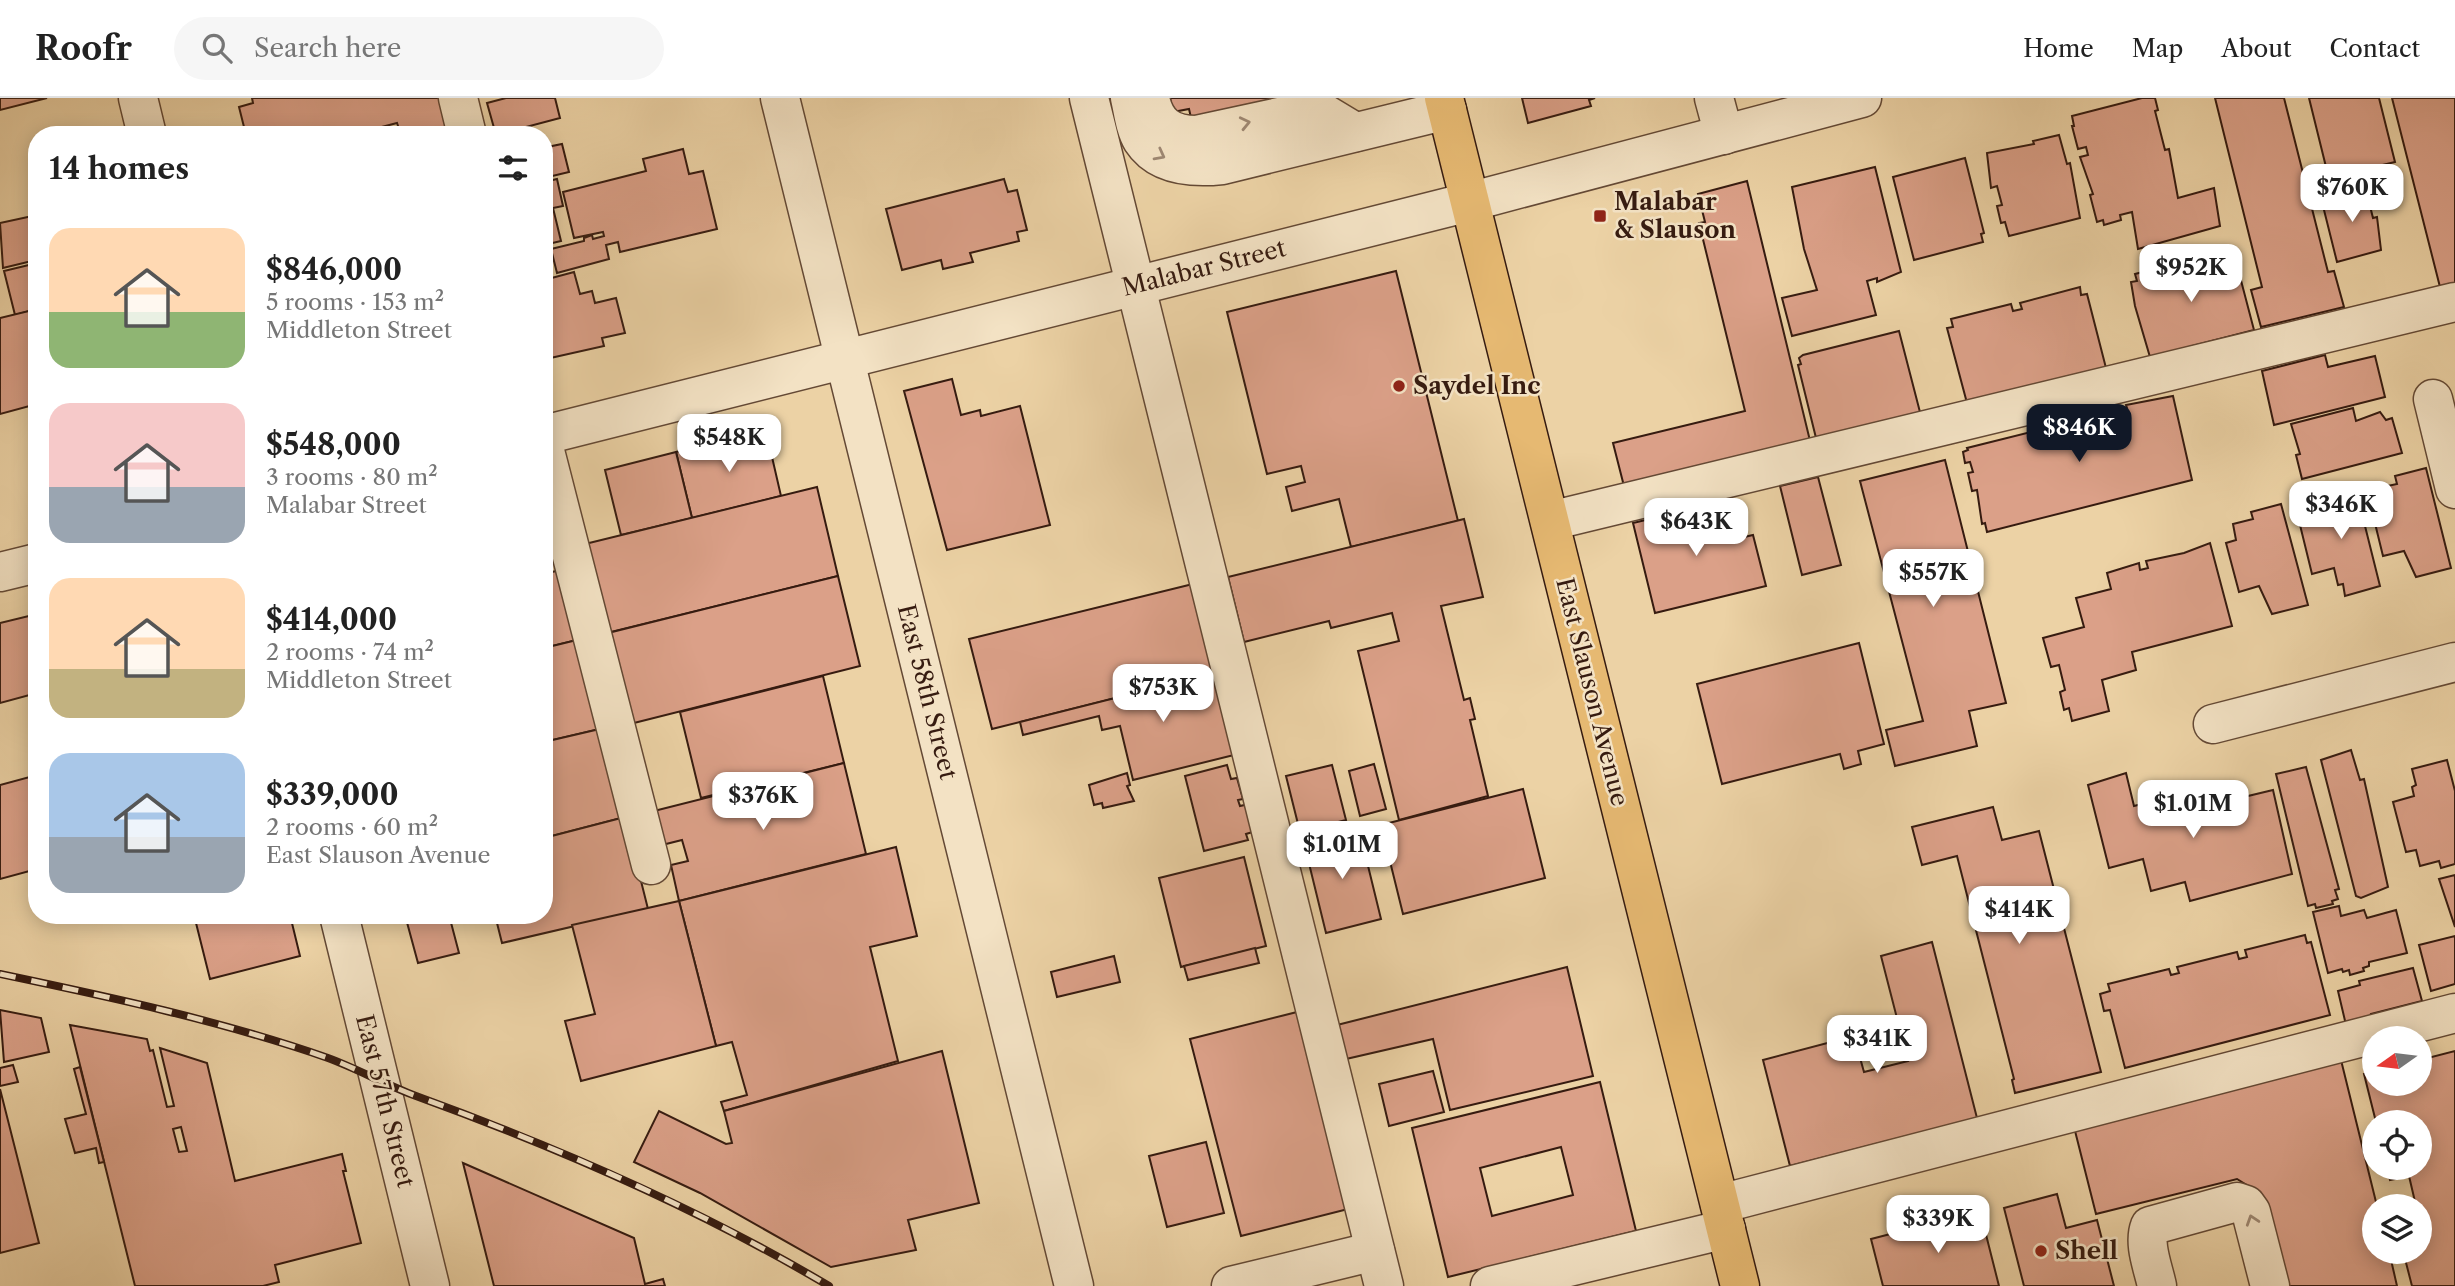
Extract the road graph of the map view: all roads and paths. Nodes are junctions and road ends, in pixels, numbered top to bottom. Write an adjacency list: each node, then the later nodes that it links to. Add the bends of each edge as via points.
1 (138, 98): 10 (street)
2 (458, 98): 11 (street)
3 (780, 98): 17 (street, East 58th Street)
4 (1089, 98): 15 (street)
5 (1130, 98): 12 (street, one-way to 12, via 1140,138 1153,154 1178,164 1222,165)
6 (1150, 98): 12 (street, one-way to 12, via 1158,121 1182,135 1307,111 1325,114)
7 (1714, 98): 13 (street)
8 (1850, 100): 13 (street, Malabar Street)
9 (1446, 104): 12 (street); 14 (main road, East Slauson Avenue)
10 (146, 126)
11 (465, 126)
12 (1355, 132)
13 (1724, 135): 14 (street, Malabar Street)
14 (1469, 202): 15 (street, Malabar Street); 22 (main road, East Slauson Avenue)
15 (1135, 285): 17 (street, Malabar Street); 31 (street)
16 (2455, 302): 22 (street)
17 (844, 359): 19 (street, Malabar Street); 33 (street, East 58th Street)
18 (2433, 399): 21 (street)
19 (553, 433)
20 (553, 482): 27 (street)
21 (2455, 489)
22 (1550, 521): 30 (main road, East Slauson Avenue)
23 (28, 565): 24 (street)
24 (0, 572)
25 (2455, 662): 26 (street)
26 (2213, 724)
27 (651, 865)
28 (342, 924): 32 (street, East 57th Street)
29 (2455, 1013): 30 (street)
30 (1723, 1217): 35 (street); 36 (main road, East Slauson Avenue)
31 (1379, 1269): 34 (street)
32 (430, 1286)
33 (1074, 1286)
34 (1231, 1286)
35 (1490, 1286)
36 (1740, 1286)
37 (2157, 1286): 38 (street, one-way to 37, via 2251,1212 2237,1202 2150,1226 2148,1247)
38 (2270, 1286)

